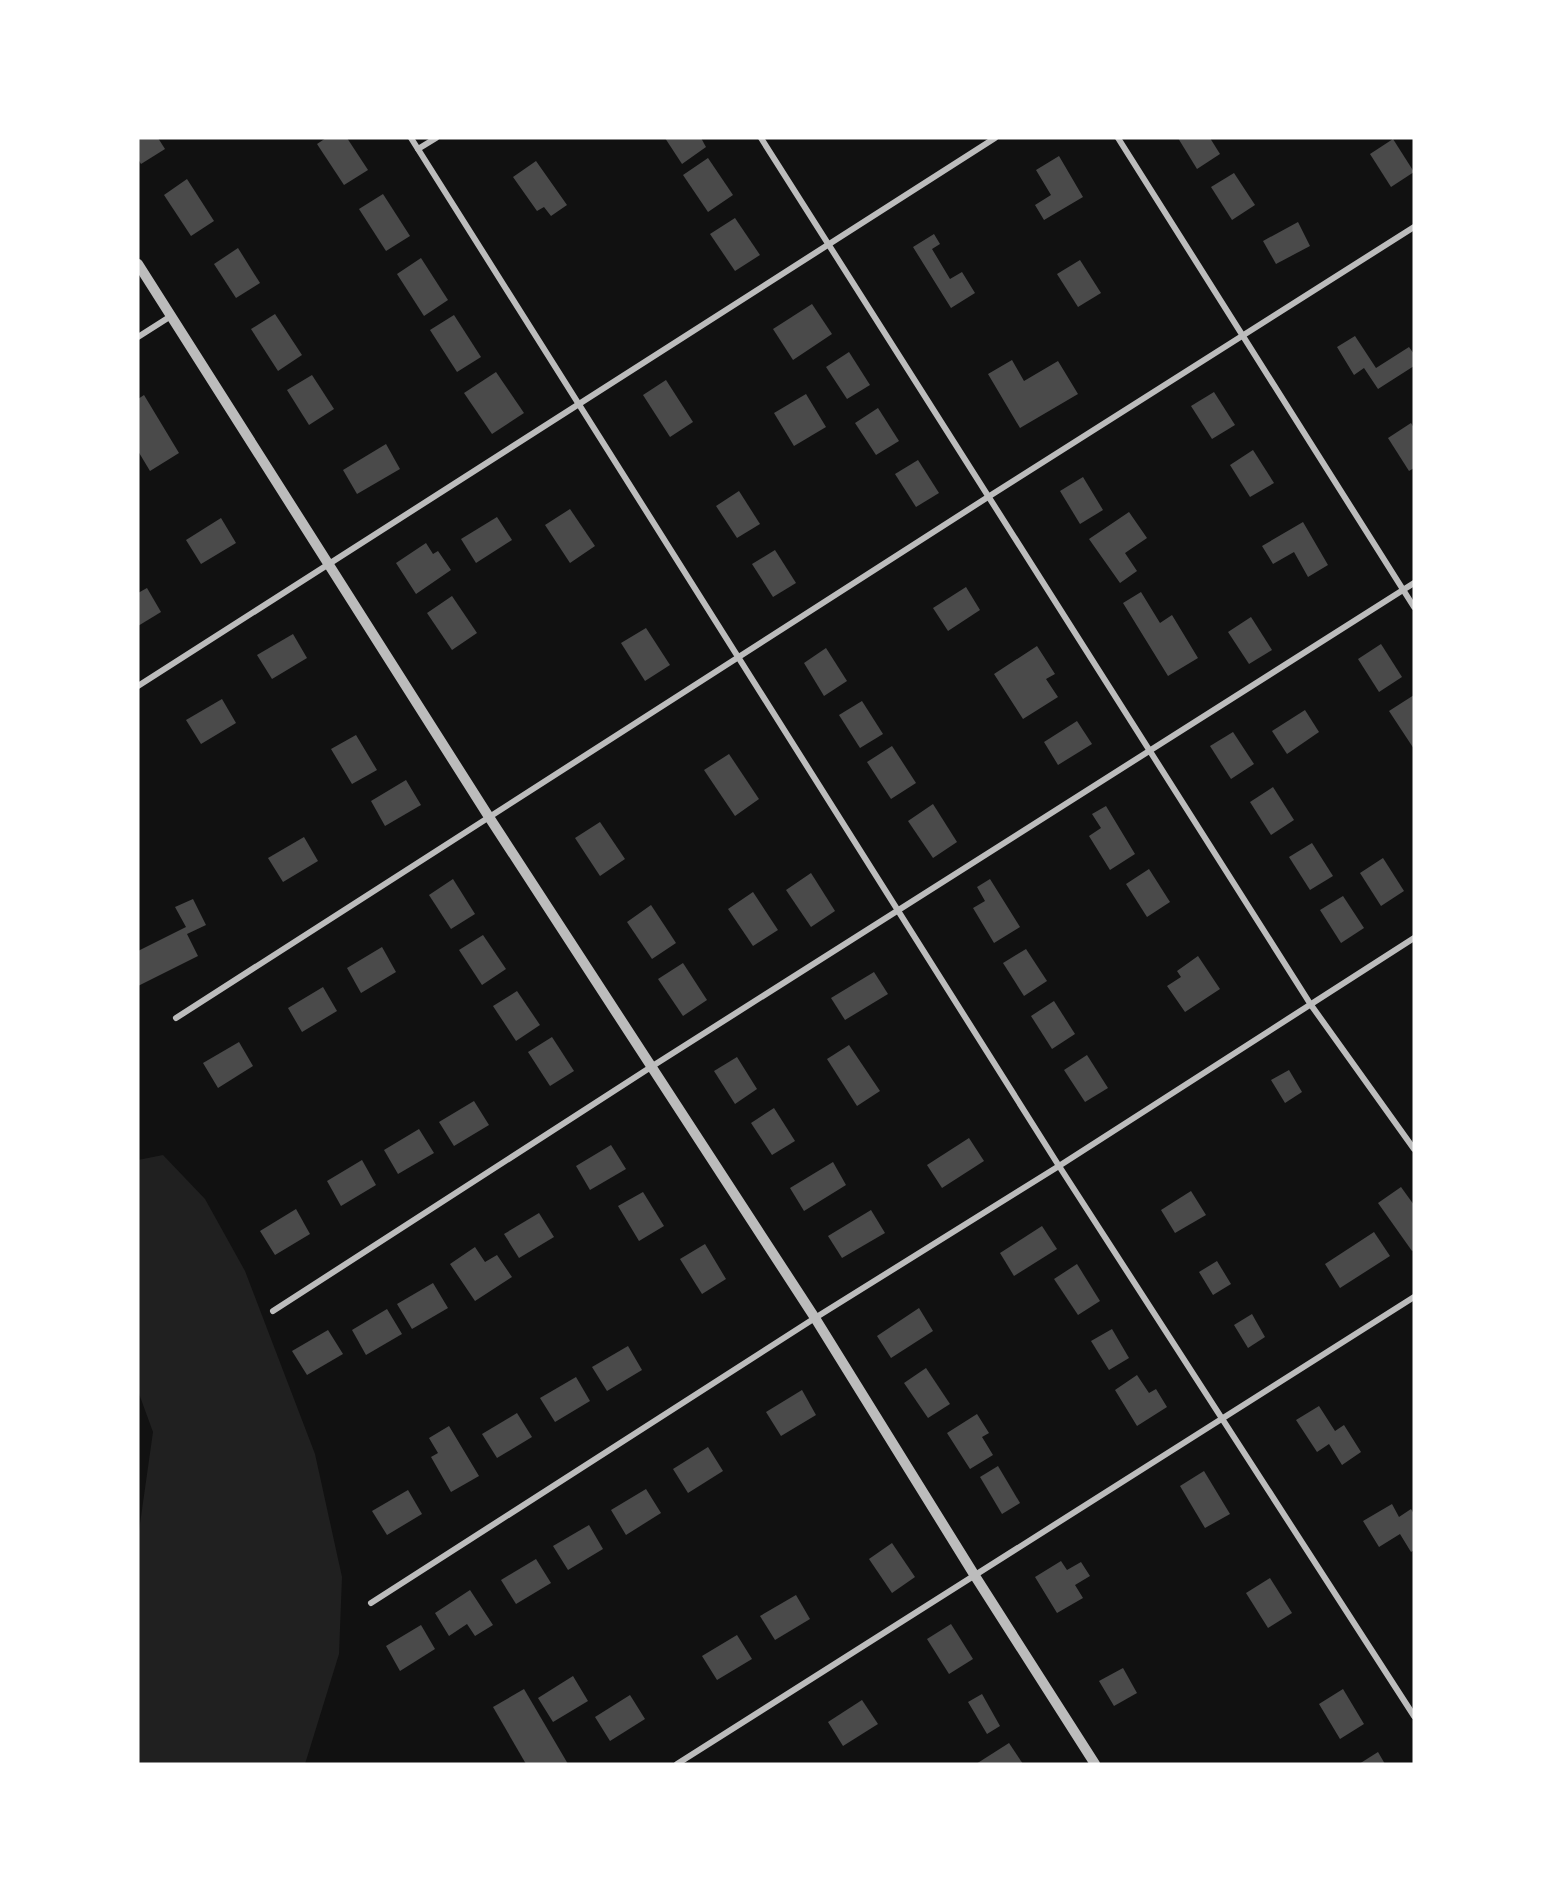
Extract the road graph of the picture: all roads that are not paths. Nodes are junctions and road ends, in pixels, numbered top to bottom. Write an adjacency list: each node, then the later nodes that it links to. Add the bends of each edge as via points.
1 (411, 138): 6 (street)
2 (436, 138): 6 (street)
3 (761, 138): 8 (street)
4 (995, 138): 8 (street)
5 (1118, 138): 11 (street)
6 (418, 149): 13 (street)
7 (1414, 227): 11 (street)
8 (829, 246): 13 (street); 14 (street)
9 (138, 264): 10 (street)
10 (171, 316): 12 (street); 15 (street)
11 (1243, 336): 14 (street); 17 (street)
12 (138, 337)
13 (580, 405): 15 (street); 19 (street)
14 (988, 497): 19 (street); 21 (street)
15 (329, 565): 20 (street); 22 (street)
16 (1414, 583): 17 (street)
17 (1403, 590): 18 (street); 21 (street)
18 (1414, 607)
19 (738, 657): 22 (street); 23 (street)
20 (138, 686)
21 (1150, 752): 23 (street); 25 (street)
22 (489, 817): 26 (street); 27 (street)
23 (898, 911): 27 (street); 29 (street)
24 (1414, 938): 25 (street)
25 (1311, 1005): 28 (street); 29 (street)
26 (176, 1018)
27 (651, 1067): 31 (street); 32 (street)
28 (1414, 1149)
29 (1059, 1167): 32 (street); 33 (street)
30 (1414, 1297): 33 (street)
31 (273, 1311)
32 (815, 1318): 34 (street); 35 (street)
33 (1222, 1419): 34 (street); 36 (street)
34 (975, 1576): 37 (street); 38 (street)
35 (371, 1603)
36 (1414, 1716)
37 (677, 1764)
38 (1095, 1764)

